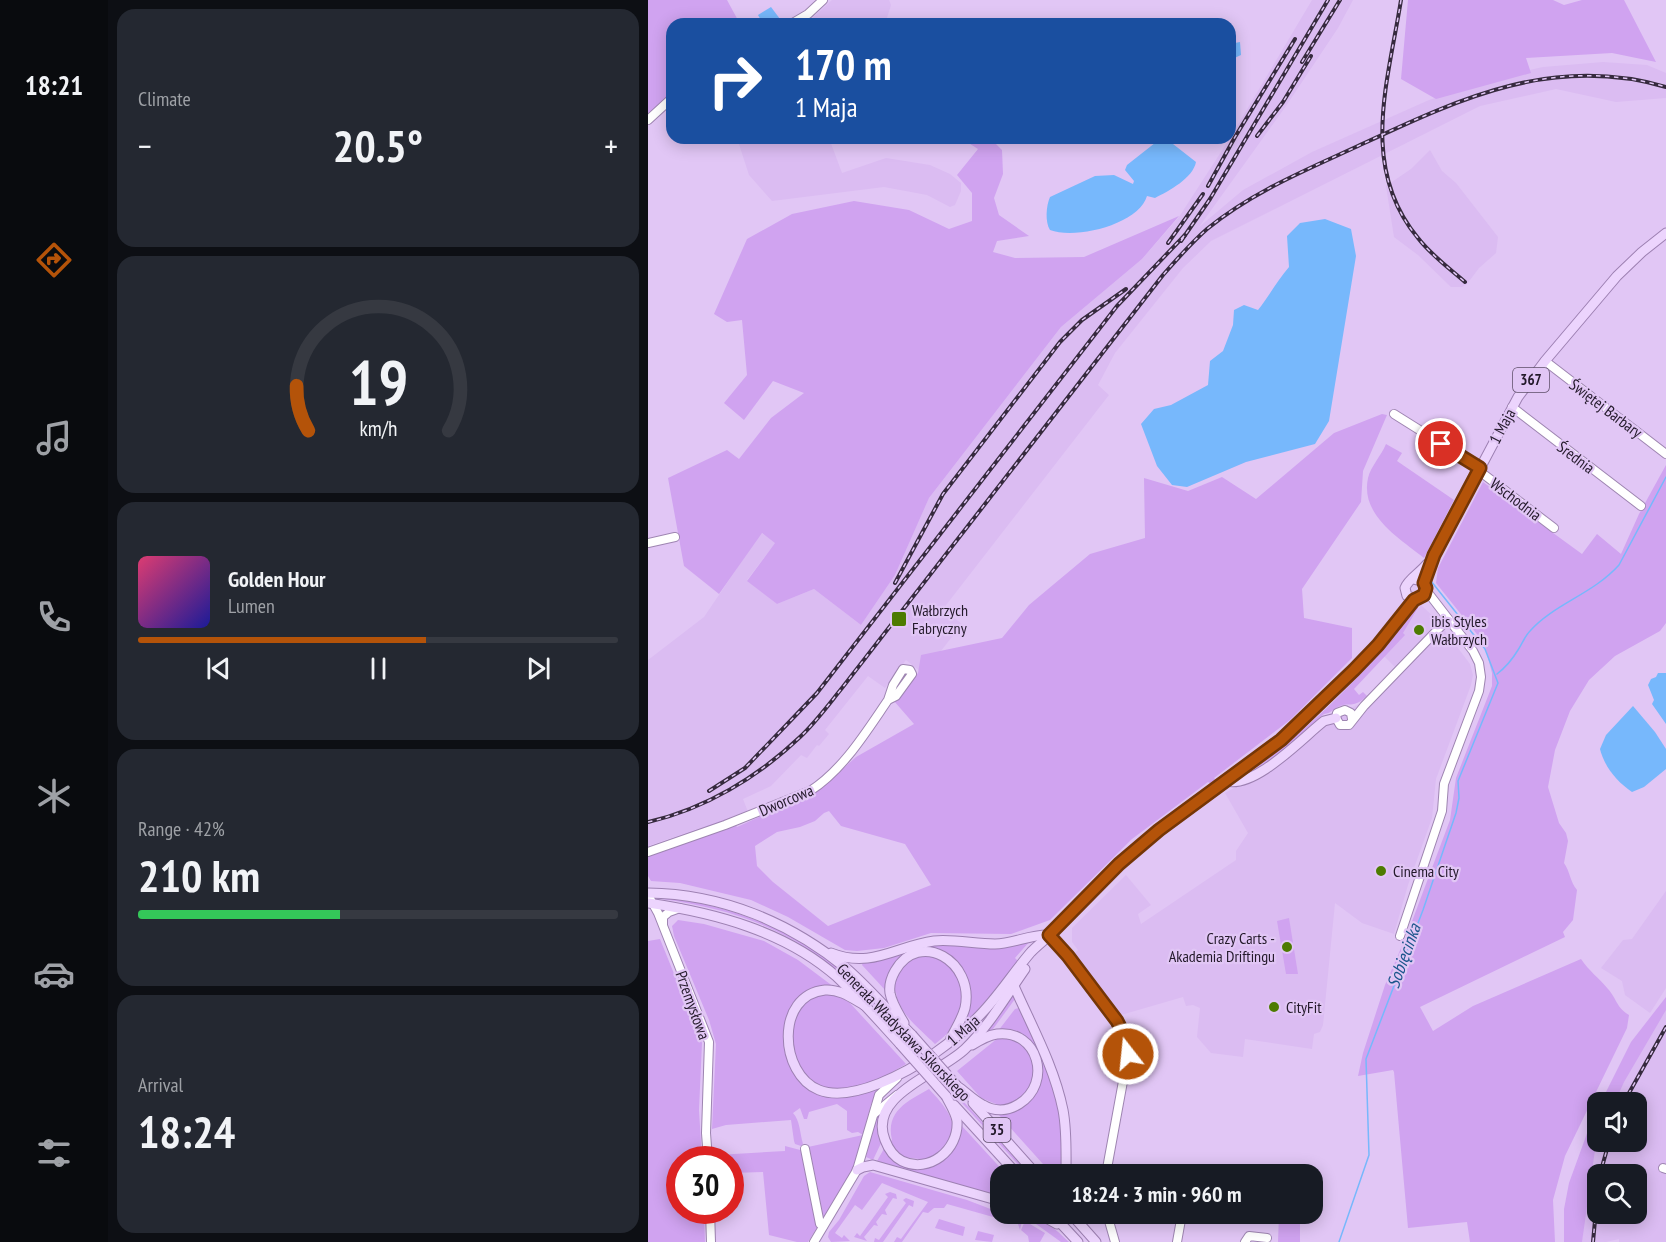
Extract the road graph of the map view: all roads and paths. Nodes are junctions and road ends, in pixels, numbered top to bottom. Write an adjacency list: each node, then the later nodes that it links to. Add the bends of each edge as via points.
1 (824, 0): 2 (street)
2 (801, 18)
3 (666, 104): 4 (street)
4 (648, 120)
5 (1666, 233): 6 (main road, 1 Maja / 367, via 1621,272)
6 (1545, 361): 7 (main road, 1 Maja / 367); 9 (street, Świętej Barbary)
7 (1512, 408): 10 (main road, 1 Maja / 367); 11 (street, Średnia)
8 (1394, 414): 10 (street, Wschodnia)
9 (1666, 454)
10 (1479, 469): 12 (street, Wschodnia); 15 (main road, 1 Maja / 367)
11 (1641, 506)
12 (1554, 528)
13 (675, 537): 14 (street)
14 (648, 543)
15 (1434, 555): 16 (main road, 1 Maja / 367); 17 (main road, 1 Maja / 367)
16 (1413, 579): 17 (main road, via 1419,579); 18 (main road, 367, via 1405,588)
17 (1425, 586): 18 (main road, 367, via 1424,595); 19 (street)
18 (1413, 598): 19 (street); 24 (main road, 1 Maja / 367, via 1358,666 1288,733)
19 (1442, 611): 20 (street)
20 (1448, 619): 22 (street, via 1364,706); 31 (street, via 1479,663 1479,691 1444,784 1442,811)
21 (912, 674): 25 (street, Dworcowa, via 844,760 816,788)
22 (1350, 715): 23 (street, via 1340,711); 23 (street, via 1349,725 1338,723)
23 (1336, 718): 24 (main road, via 1324,721 1261,772 1233,783)
24 (1226, 781): 30 (main road, 1 Maja / 367, via 1119,864)
25 (648, 852)
26 (648, 894): 27 (street, Przemysłowa); 32 (main road, Generała Władysława Sikorskiego / 35, via 706,898 755,913)
27 (651, 904): 28 (main road, Generała Władysława Sikorskiego / 35); 29 (street, Przemysłowa)
28 (680, 908): 29 (street, via 663,917); 34 (main road, Generała Władysława Sikorskiego / 35, via 754,928 788,943 820,964)
29 (662, 926): 43 (street, Przemysłowa, via 708,1042)
30 (1049, 935): 32 (main road, via 995,944 935,941 872,958 842,957); 33 (main road, 1 Maja / 367); 36 (main road, 1 Maja / 367, via 977,1019); 48 (street, via 1109,1010 1126,1039 1128,1054)
31 (1400, 936)
32 (817, 947): 35 (main road, Generała Władysława Sikorskiego / 35, via 854,976)
33 (1014, 986): 37 (main road, 1 Maja / 367); 47 (main road, via 1056,1082 1063,1111)
34 (864, 1005): 38 (main road, via 837,991 807,996 789,1023 788,1046 793,1063 811,1085 838,1093 864,1089); 41 (main road, Generała Władysława Sikorskiego / 35, bridge)
35 (912, 1035): 36 (main road, via 891,996 891,981 903,961 914,954 931,952 956,965 966,986 965,1009); 39 (main road, Generała Władysława Sikorskiego / 35, bridge)
36 (949, 1043): 38 (main road, 1 Maja / 367)
37 (964, 1049): 39 (main road, via 989,1036 1010,1035 1020,1039 1032,1050 1038,1064 1038,1080 1029,1096 1010,1109 983,1105); 40 (main road, 1 Maja / 367)
38 (900, 1076): 42 (street, 1 Maja, via 879,1095)
39 (957, 1086): 46 (main road, Generała Władysława Sikorskiego / 35)
40 (899, 1093): 41 (main road, via 883,1116 883,1137 895,1156 919,1165 942,1157 956,1135 957,1119); 42 (street, 1 Maja)
41 (946, 1096): 45 (main road, Generała Władysława Sikorskiego / 35)
42 (873, 1115): 49 (street, 1 Maja)
43 (707, 1146)
44 (805, 1149): 56 (street)
45 (1008, 1164)
46 (1027, 1164)
47 (1066, 1164)
48 (1108, 1164)
49 (857, 1170): 50 (main road, via 873,1165); 56 (street, 1 Maja)
50 (990, 1198)
51 (710, 1224): 59 (street)
52 (1064, 1224): 60 (main road)
53 (1081, 1224): 61 (main road)
54 (1110, 1224): 62 (street)
55 (1180, 1224): 63 (street)
56 (823, 1226): 58 (street, 1 Maja)
57 (1267, 1238): 64 (street, via 1249,1236)
58 (818, 1241)
59 (711, 1242)
60 (1078, 1242)
61 (1096, 1242)
62 (1115, 1242)
63 (1177, 1242)
64 (1245, 1242)

